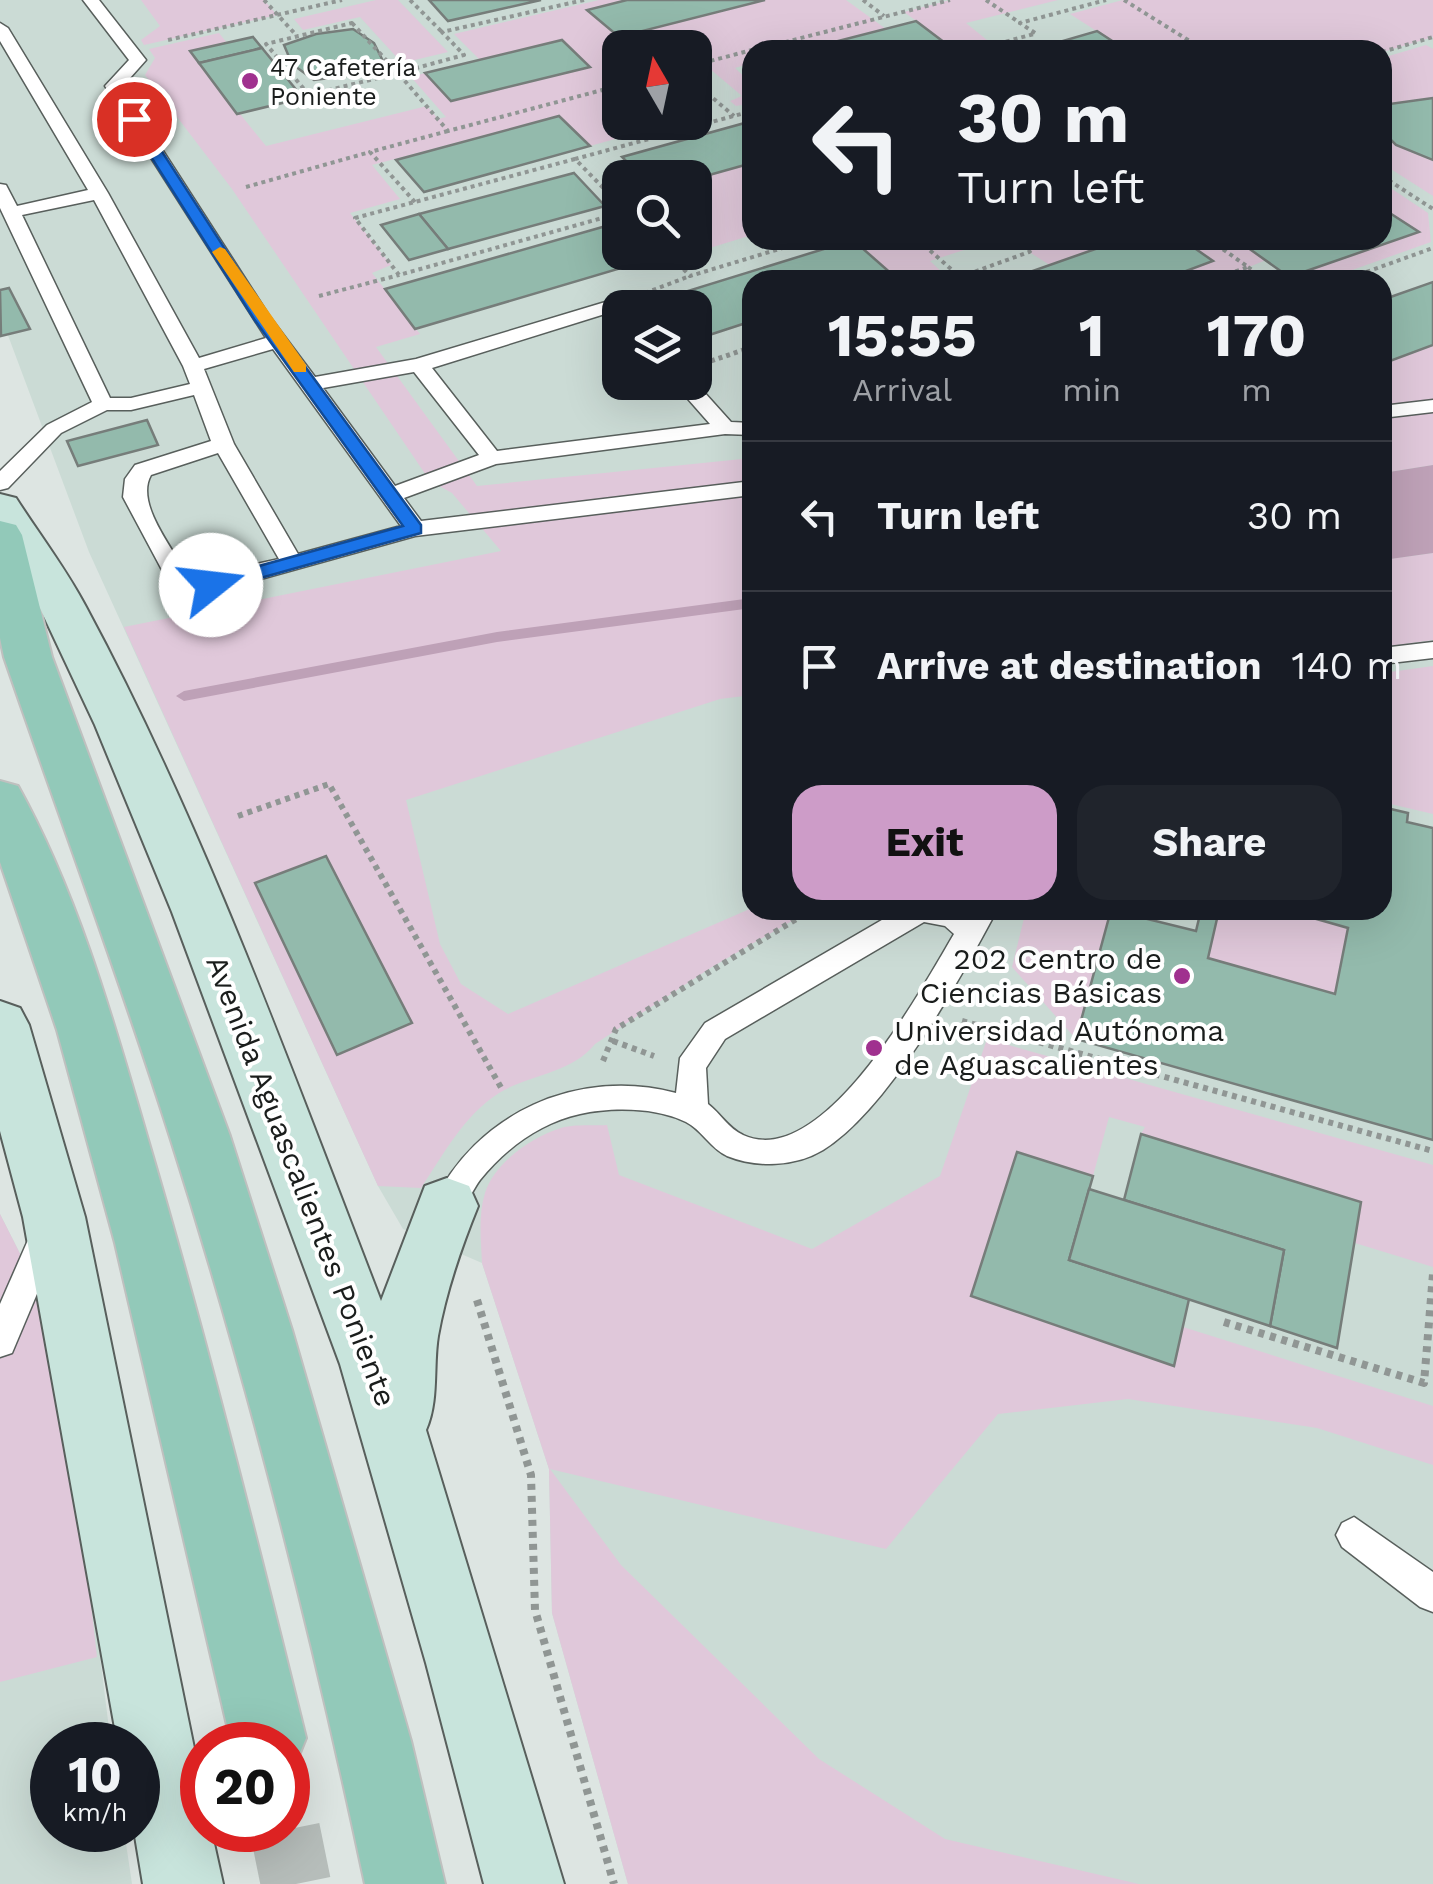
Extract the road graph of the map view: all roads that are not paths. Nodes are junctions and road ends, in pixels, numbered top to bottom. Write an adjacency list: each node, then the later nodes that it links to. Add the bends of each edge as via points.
1 (91, 0): 8 (lane, via 138,60 113,86)
2 (0, 28): 3 (lane)
3 (10, 64): 5 (lane)
4 (0, 189): 6 (lane)
5 (99, 193): 6 (lane); 10 (lane)
6 (13, 212): 13 (lane)
7 (602, 314): 9 (lane)
8 (281, 340): 10 (lane); 11 (lane)
9 (419, 365): 11 (lane); 19 (lane)
10 (197, 377): 13 (lane, via 130,404); 18 (lane)
11 (310, 384): 22 (lane)
12 (699, 400): 16 (lane)
13 (103, 404): 20 (lane, via 54,429)
14 (1433, 406): 15 (lane)
15 (1392, 411)
16 (725, 428): 17 (lane); 19 (lane)
17 (742, 429)
18 (223, 444): 26 (lane); 26 (lane, via 143,470 136,479 134,497 176,578 190,586 211,585)
19 (492, 458): 22 (lane)
20 (0, 483)
21 (742, 489): 24 (lane)
22 (393, 494): 24 (lane)
23 (0, 508): 37 (street, Avenida Aguascalientes Poniente, via 62,606 128,742 289,1142)
24 (415, 529): 26 (lane)
25 (0, 535): 42 (main road, via 28,657 168,1044 260,1330)
26 (292, 562)
27 (1433, 650): 28 (lane)
28 (1392, 655)
29 (0, 800): 40 (main road, via 74,994 116,1132 182,1368)
30 (905, 920): 33 (lane, via 715,1031 690,1068)
31 (977, 920): 33 (lane, via 888,1066 810,1144 772,1152 734,1145)
32 (0, 1025): 35 (street)
33 (695, 1112): 34 (lane, via 636,1096 578,1100 521,1122 486,1148)
34 (447, 1206): 37 (street, via 405,1333)
35 (54, 1217): 36 (lane); 41 (street)
36 (0, 1342)
37 (402, 1456): 43 (street, Avenida Aguascalientes Poniente)
38 (1354, 1535): 39 (lane)
39 (1433, 1594)
40 (264, 1722)
41 (184, 1884)
42 (405, 1884)
43 (524, 1884)

